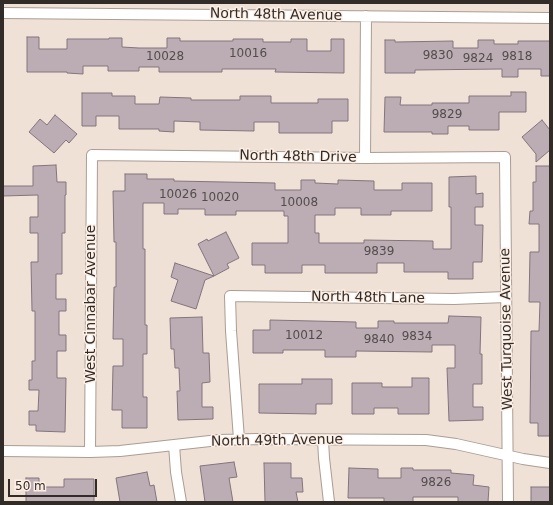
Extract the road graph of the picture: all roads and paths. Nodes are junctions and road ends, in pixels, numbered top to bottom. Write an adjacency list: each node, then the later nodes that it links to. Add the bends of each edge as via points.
1 (3, 13): 2 (street, North 48th Avenue)
2 (366, 16): 3 (street, North 48th Avenue); 6 (street)
3 (550, 18)
4 (92, 155): 6 (street, North 48th Drive); 12 (street, West Cinnabar Avenue)
5 (505, 157): 6 (street, North 48th Drive); 7 (street, West Turquoise Avenue)
6 (365, 158)
7 (506, 297): 8 (street, North 48th Lane, via 454,299 230,296); 13 (street, West Turquoise Avenue)
8 (239, 439): 9 (street, North 49th Avenue); 10 (street, North 49th Avenue)
9 (323, 440): 13 (street, North 49th Avenue, via 426,440); 16 (street)
10 (174, 445): 12 (street, North 49th Avenue); 15 (street)
11 (3, 451): 12 (street, North 49th Avenue)
12 (90, 452)
13 (508, 455): 14 (street, North 49th Avenue); 17 (street, West Turquoise Avenue)
14 (550, 463)
15 (181, 502)
16 (329, 502)
17 (508, 502)

